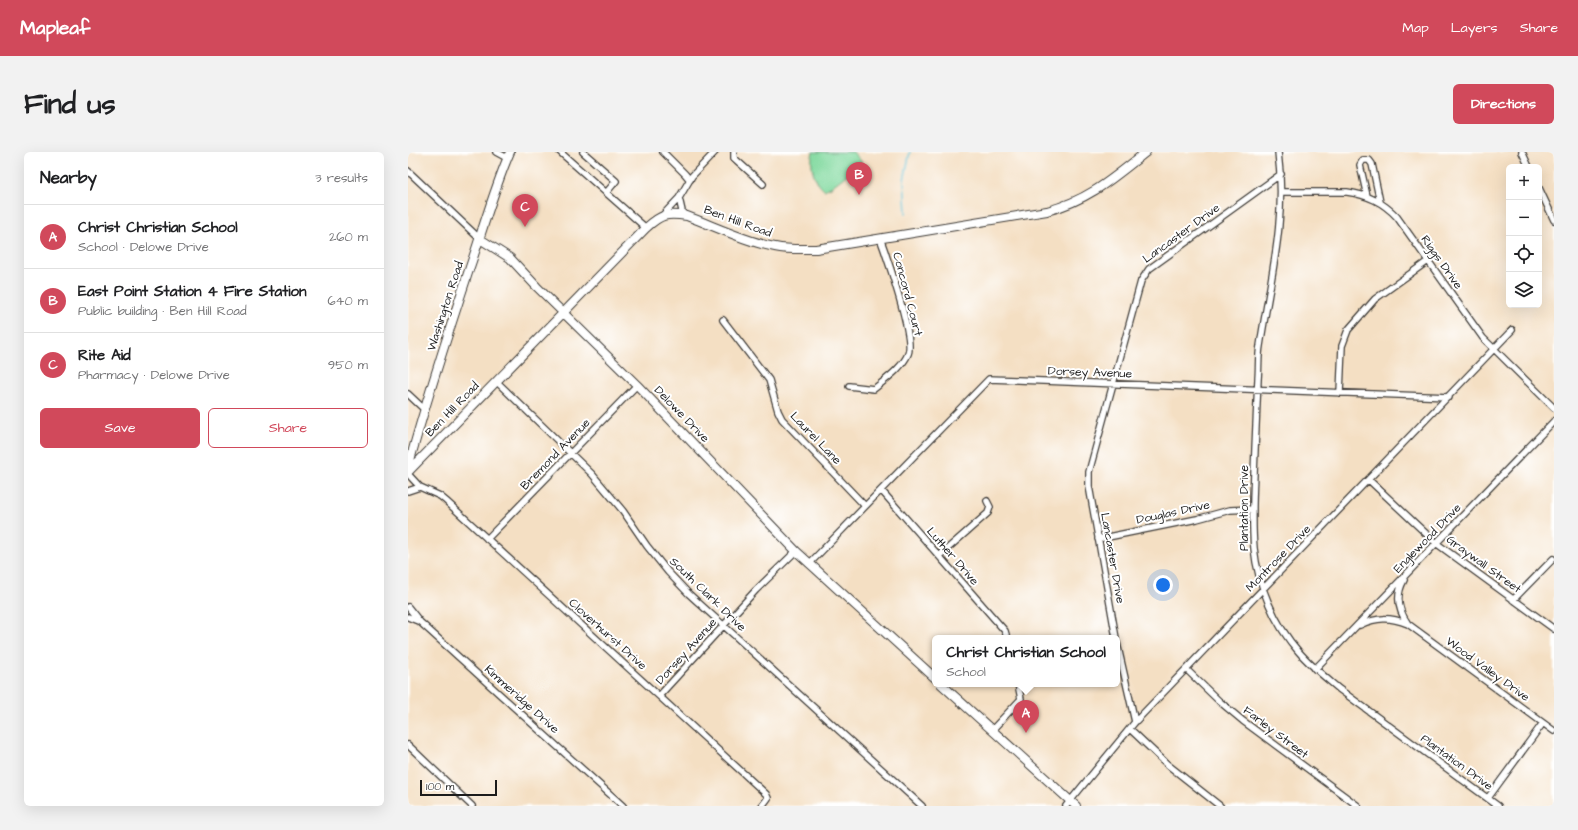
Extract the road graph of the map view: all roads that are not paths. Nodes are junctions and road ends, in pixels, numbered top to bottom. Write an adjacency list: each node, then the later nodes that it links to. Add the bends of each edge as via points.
1 (496, 152): 10 (street)
2 (583, 152): 17 (street, via 616,181)
3 (663, 152): 14 (street)
4 (715, 152): 14 (street)
5 (734, 152): 15 (street, via 734,158)
6 (1146, 152): 27 (street, Ben Hill Road, via 1098,190 1061,208)
7 (1278, 152): 13 (street, Plantation Drive)
8 (1522, 152): 11 (street)
9 (563, 153): 17 (street)
10 (508, 155): 26 (street, Washington Road)
11 (1528, 164)
12 (408, 171): 26 (street, Delowe Drive)
13 (1281, 174): 16 (street, Plantation Drive); 34 (street, Lancaster Drive, via 1144,274)
14 (690, 180): 20 (street)
15 (763, 184)
16 (1282, 192): 19 (street, Riggs Drive, via 1347,192); 37 (street, Plantation Drive, via 1279,233 1260,349)
17 (606, 193): 25 (street)
18 (1542, 194): 24 (street)
19 (1367, 196): 21 (street, Riggs Drive); 21 (street, via 1360,165 1363,160 1369,160 1372,164)
20 (679, 198): 22 (street); 23 (street, via 682,211)
21 (1380, 202): 28 (street, Riggs Drive, via 1397,217)
22 (663, 215): 23 (street, Ben Hill Road); 25 (street, Ben Hill Road)
23 (687, 216): 27 (street, Ben Hill Road, via 760,243 784,248 816,248)
24 (1554, 220)
25 (646, 228): 29 (street, Ben Hill Road)
26 (480, 238): 29 (street, Delowe Drive, via 510,258); 42 (street, Washington Road)
27 (880, 238): 36 (street, Concord Court, via 902,308 910,345 909,353 874,389)
28 (1428, 261): 32 (street, Riggs Drive, via 1483,338); 38 (street, via 1375,299 1348,330 1342,346)
29 (563, 312): 33 (street, Ben Hill Road); 35 (street, Delowe Drive)
30 (722, 320): 52 (street, Laurel Lane, via 769,380 782,419)
31 (1512, 330): 32 (street, Montrose Drive)
32 (1494, 349): 40 (street, Montrose Drive); 41 (street, Riggs Drive)
33 (496, 381): 44 (street, South Clark Drive); 46 (street, Ben Hill Road)
34 (1112, 384): 37 (street, Dorsey Avenue); 49 (street, Dorsey Avenue, via 989,379); 55 (street, Lancaster Drive, via 1089,472)
35 (637, 385): 44 (street, Bremond Avenue); 57 (street, Delowe Drive)
36 (848, 386)
37 (1258, 389): 38 (street, Dorsey Avenue); 53 (street, Plantation Drive)
38 (1340, 393): 40 (street, Dorsey Avenue)
39 (408, 394): 42 (street)
40 (1449, 397): 47 (street, Montrose Drive)
41 (1554, 408)
42 (425, 410): 45 (street, Washington Road)
43 (1554, 421): 56 (street, Englewood Drive)
44 (571, 453): 54 (street, Bremond Avenue); 68 (street, South Clark Drive, via 610,494 668,572)
45 (408, 468)
46 (408, 473): 48 (street, Cloverhurst Drive)
47 (1369, 480): 56 (street, Graywall Street); 62 (street, Montrose Drive)
48 (420, 487): 50 (street); 54 (street, Cloverhurst Drive, via 440,496)
49 (881, 490): 52 (street, Dorsey Avenue); 58 (street, Luther Drive)
50 (408, 491)
51 (987, 501): 58 (street, via 990,507 988,513)
52 (865, 506): 61 (street, Dorsey Avenue)
53 (1253, 509): 55 (street, Douglas Drive, via 1230,510); 62 (street, Plantation Drive, via 1254,550)
54 (487, 539): 79 (street, Cloverhurst Drive)
55 (1098, 539): 72 (street, Lancaster Drive)
56 (1436, 543): 60 (street, Englewood Drive); 63 (street, Graywall Street)
57 (796, 551): 61 (street, Delowe Drive); 68 (street, Dorsey Avenue)
58 (939, 556): 71 (street, Luther Drive)
59 (1553, 559): 63 (street)
60 (1418, 563): 67 (street, Wood Valley Drive, via 1404,580 1399,594 1400,609); 69 (street, Englewood Drive)
61 (809, 564): 76 (street, Delowe Drive)
62 (1264, 589): 74 (street, Montrose Drive); 75 (street, Plantation Drive, via 1285,633)
63 (1513, 600): 70 (street, Graywall Street)
64 (408, 607): 66 (street, Kimmeridge Drive)
65 (408, 617): 66 (street)
66 (420, 622): 89 (street, Kimmeridge Drive)
67 (1408, 624): 69 (street, Wood Valley Drive, via 1383,618); 81 (street, Wood Valley Drive)
68 (724, 625): 79 (street, Dorsey Avenue); 91 (street, South Clark Drive)
69 (1357, 626): 75 (street, Englewood Drive)
70 (1554, 629)
71 (1006, 635)
72 (1115, 635)
73 (1120, 656): 80 (street)
74 (1186, 669): 80 (street, Montrose Drive); 93 (street, Farley Street, via 1243,721)
75 (1315, 670): 86 (street, Plantation Drive)
76 (932, 675)
77 (945, 687): 83 (street)
78 (1019, 687): 83 (street, via 1021,699)
79 (659, 696): 90 (street, Cloverhurst Drive, via 766,794 768,798)
80 (1135, 722): 82 (street, Montrose Drive)
81 (1543, 723): 84 (street, Wood Valley Drive); 86 (street)
82 (1130, 729): 87 (street, Montrose Drive); 92 (street, via 1168,765)
83 (992, 730): 87 (street)
84 (1554, 731)
85 (408, 745): 88 (street)
86 (1488, 798): 94 (street, Plantation Drive)
87 (1071, 804)
88 (472, 806)
89 (623, 806)
90 (762, 806)
91 (922, 806)
92 (1220, 806)
93 (1358, 806)
94 (1498, 806)

